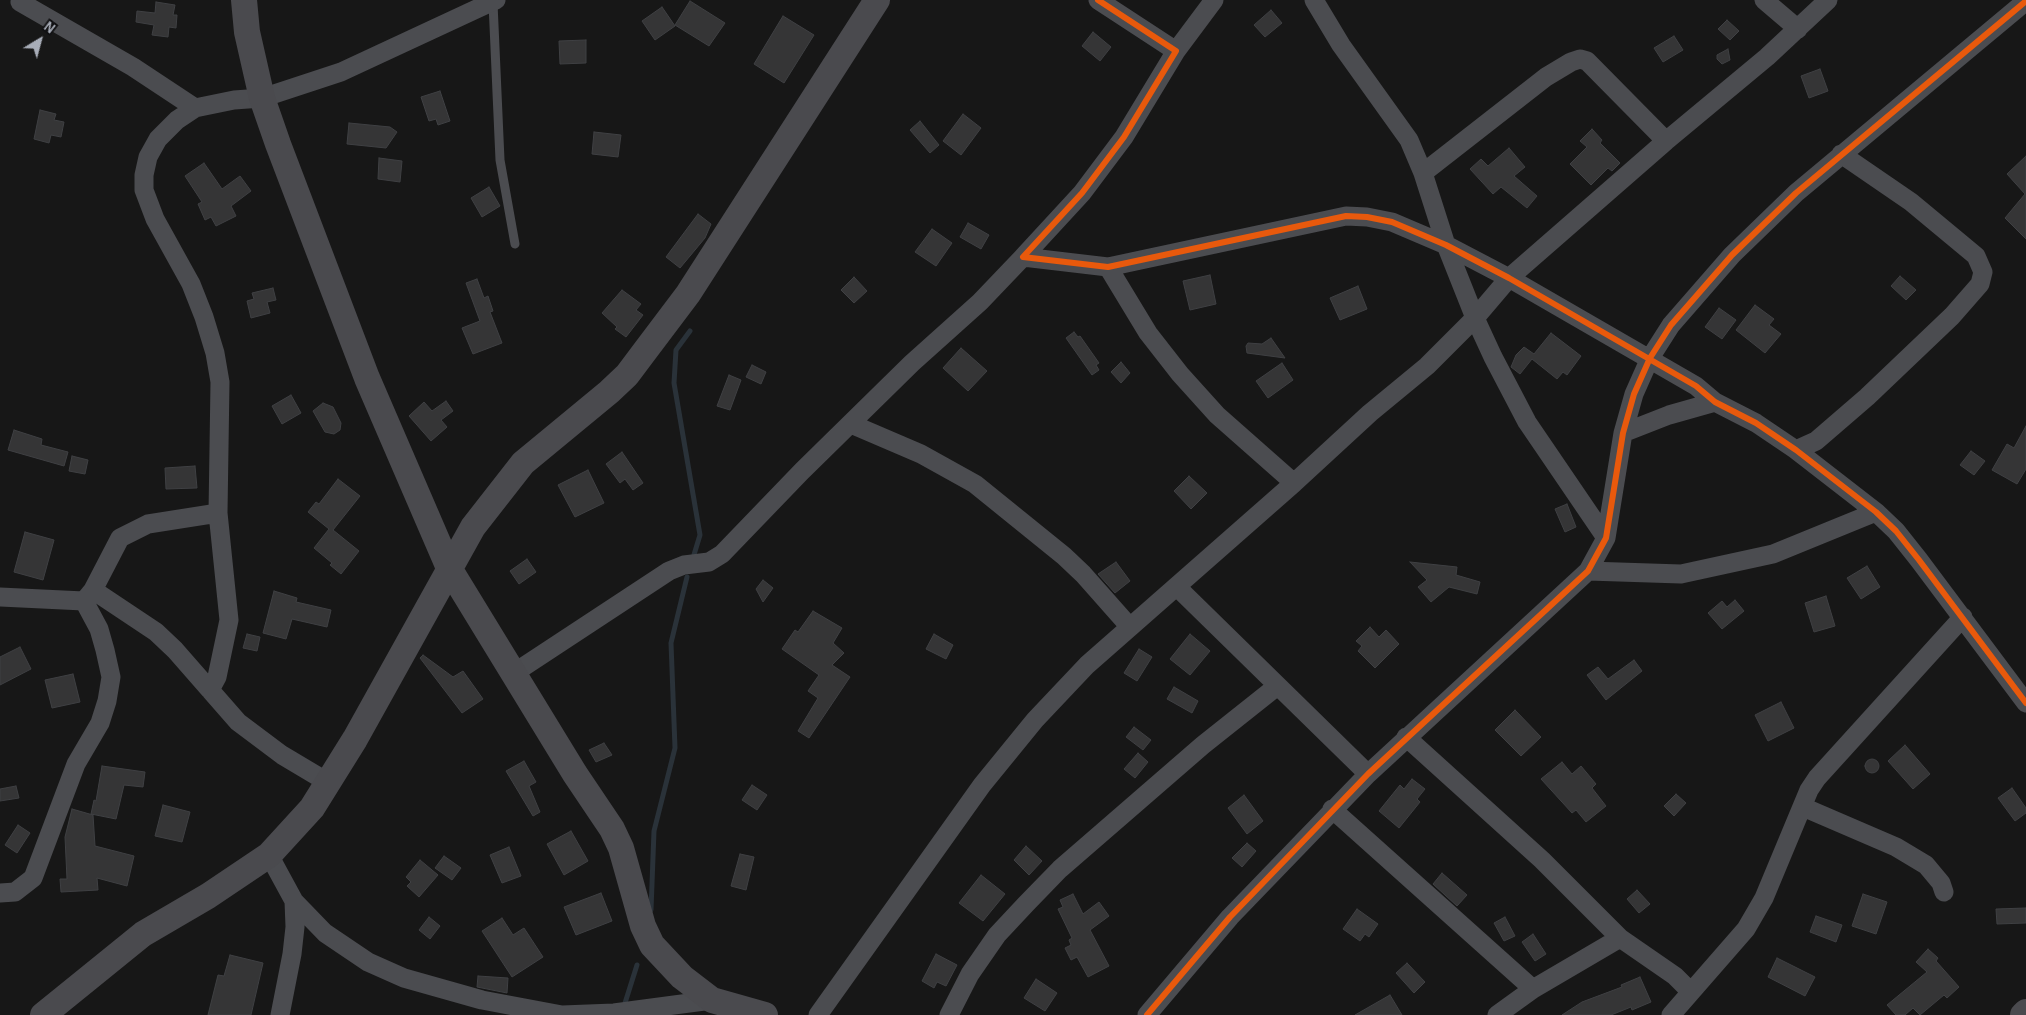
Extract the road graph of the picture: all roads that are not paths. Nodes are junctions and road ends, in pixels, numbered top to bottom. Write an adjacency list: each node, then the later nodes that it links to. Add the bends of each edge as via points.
1 (244, 0): 13 (street, via 247,32)
2 (876, 0): 33 (street, via 688,294 609,392 523,463 473,527)
3 (1098, 0): 12 (street)
4 (1214, 0): 12 (street)
5 (1314, 0): 17 (street, via 1341,45 1409,140)
6 (1764, 0): 11 (street)
7 (1828, 0): 11 (street)
8 (2026, 0): 16 (street)
9 (20, 2): 14 (street, via 118,58)
10 (494, 2): 13 (street, via 341,72); 18 (lane, via 500,160)
11 (1798, 29): 15 (street)
12 (1176, 51): 20 (street, via 1124,137 1082,193)
13 (262, 98): 14 (street); 33 (street, via 367,378)
14 (195, 108): 31 (street, via 158,138 148,157 144,190 155,219 191,284 215,353 220,382)
15 (1666, 141): 17 (street, via 1587,61 1580,60 1546,77); 22 (street)
16 (1841, 154): 24 (street, via 1732,255 1671,324); 28 (street, via 1911,202 1976,256 1983,272 1980,284 1945,323 1834,427 1816,442)
17 (1423, 173): 19 (street)
18 (515, 244)
19 (1446, 245): 21 (street, via 1392,222 1346,216); 22 (street); 23 (street)
20 (1023, 257): 21 (street); 26 (street)
21 (1108, 267): 29 (street, via 1148,333 1180,374 1217,415)
22 (1509, 278): 23 (street); 24 (street)
23 (1475, 318): 29 (street, via 1427,366); 32 (street, via 1492,358 1527,422)
24 (1650, 358): 25 (street, via 1696,386); 27 (street, via 1634,394)
25 (1715, 402): 27 (street); 28 (street, via 1756,423)
26 (851, 424): 39 (street, via 921,454 975,484 1064,556); 40 (street, via 722,554 709,562 684,565 669,571)
27 (1623, 432): 32 (street)
28 (1796, 450): 30 (street)
29 (1294, 483): 35 (street)
30 (1876, 512): 34 (street, via 1773,554 1681,574); 38 (street, via 1896,531)
31 (218, 513): 36 (street, via 148,524 129,532 114,547); 42 (street, via 229,620 217,677)
32 (1606, 538): 34 (street)
33 (449, 568): 40 (street); 46 (street)
34 (1588, 571): 44 (street)
35 (1177, 587): 39 (street); 41 (street)
36 (88, 595): 37 (street); 42 (street, via 156,632); 51 (street, via 111,677 107,701 100,723 76,764 33,878 15,892)
37 (0, 597)
38 (1964, 617): 43 (street); 47 (street, via 1816,778)
39 (1129, 626): 62 (street, via 1087,664 1035,720 982,785)
40 (514, 673): 56 (street, via 622,848 652,945 682,976)
41 (1276, 687): 45 (street); 63 (street, via 1203,745 1060,870 1026,904 997,935 970,974)
42 (210, 690): 46 (street, via 238,722 282,755)
43 (2026, 703)
44 (1406, 737): 45 (street); 53 (street, via 1542,860)
45 (1368, 774): 48 (street)
46 (329, 783): 49 (street, via 312,808)
47 (1802, 807): 50 (street, via 1896,847 1926,865); 55 (street, via 1764,898 1746,929)
48 (1332, 809): 54 (street); 64 (street, via 1230,918)
49 (269, 854): 52 (street); 58 (street, via 208,896 143,934)
50 (1944, 892)
51 (0, 893)
52 (294, 901): 59 (street, via 292,954); 60 (street, via 341,944 368,962 404,978 482,1000)
53 (1620, 938): 54 (street); 55 (street, via 1675,976)
54 (1533, 989): 65 (street)
55 (1690, 991): 66 (street)
56 (712, 1000): 60 (street, via 614,1013); 61 (street)
57 (2026, 1012): 67 (street)
58 (43, 1015)
59 (280, 1015)
60 (562, 1015)
61 (765, 1015)
62 (818, 1015)
63 (949, 1015)
64 (1147, 1015)
65 (1497, 1015)
66 (1671, 1015)
67 (2023, 1015)

